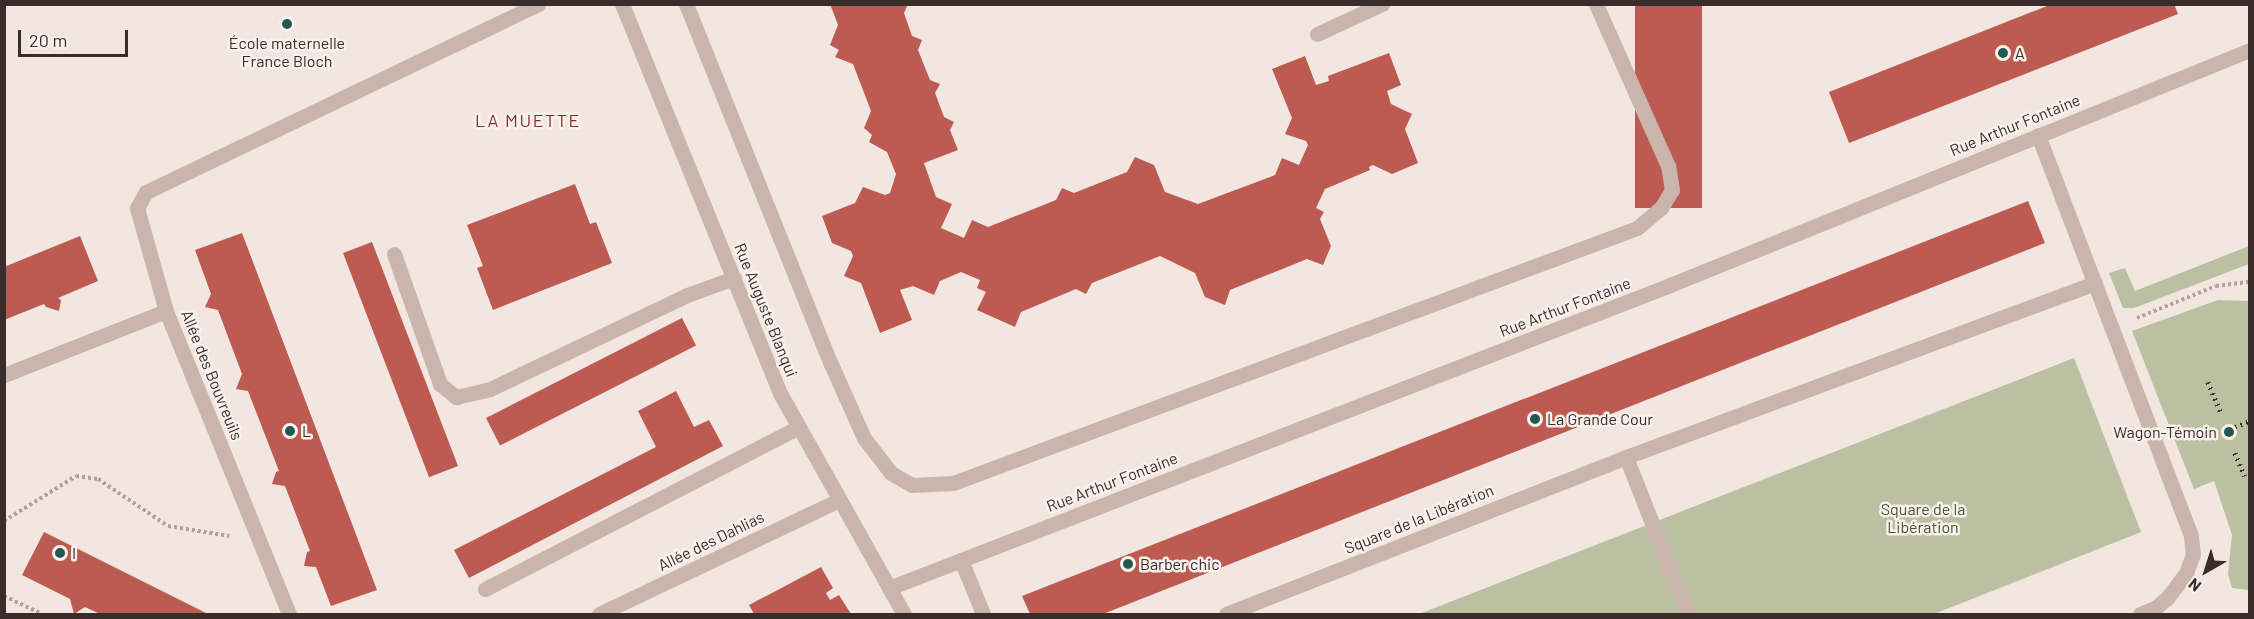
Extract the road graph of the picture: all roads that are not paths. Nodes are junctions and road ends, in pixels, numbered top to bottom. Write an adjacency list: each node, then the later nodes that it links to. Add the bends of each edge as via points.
1 (538, 4): 12 (street, via 146,192 137,208)
2 (622, 4): 10 (street, Rue Auguste Blanqui)
3 (686, 4): 5 (street, via 864,438 891,473 912,485 953,483 1637,228 1661,208 1672,190 1671,182 1668,166)
4 (1382, 4): 6 (street)
5 (1596, 4)
6 (1317, 34)
7 (2250, 50): 8 (street, Rue Arthur Fontaine)
8 (2038, 135): 11 (street); 17 (street, Rue Arthur Fontaine, via 1696,275)
9 (394, 254): 10 (street, via 440,384 456,397 490,389 687,295)
10 (734, 278): 14 (street, Rue Auguste Blanqui, via 781,395)
11 (2095, 283): 15 (street, Square de la Libération); 26 (street, via 2191,536 2193,554 2186,573 2155,608)
12 (166, 311): 13 (street, Allée des Bouvreuils); 20 (street, Allée des Bouvreuils)
13 (4, 375)
14 (799, 427): 16 (street, Rue Auguste Blanqui); 19 (street)
15 (1626, 457): 24 (street, Square de la Libération); 25 (street)
16 (839, 500): 18 (street, Rue Auguste Blanqui); 21 (street, Allée des Dahlias)
17 (961, 560): 18 (street, Rue Arthur Fontaine); 23 (street)
18 (889, 588): 22 (street, Rue Auguste Blanqui)
19 (485, 589)
20 (289, 615)
21 (599, 615)
22 (904, 615)
23 (983, 615)
24 (1226, 615)
25 (1688, 615)
26 (2139, 615)

